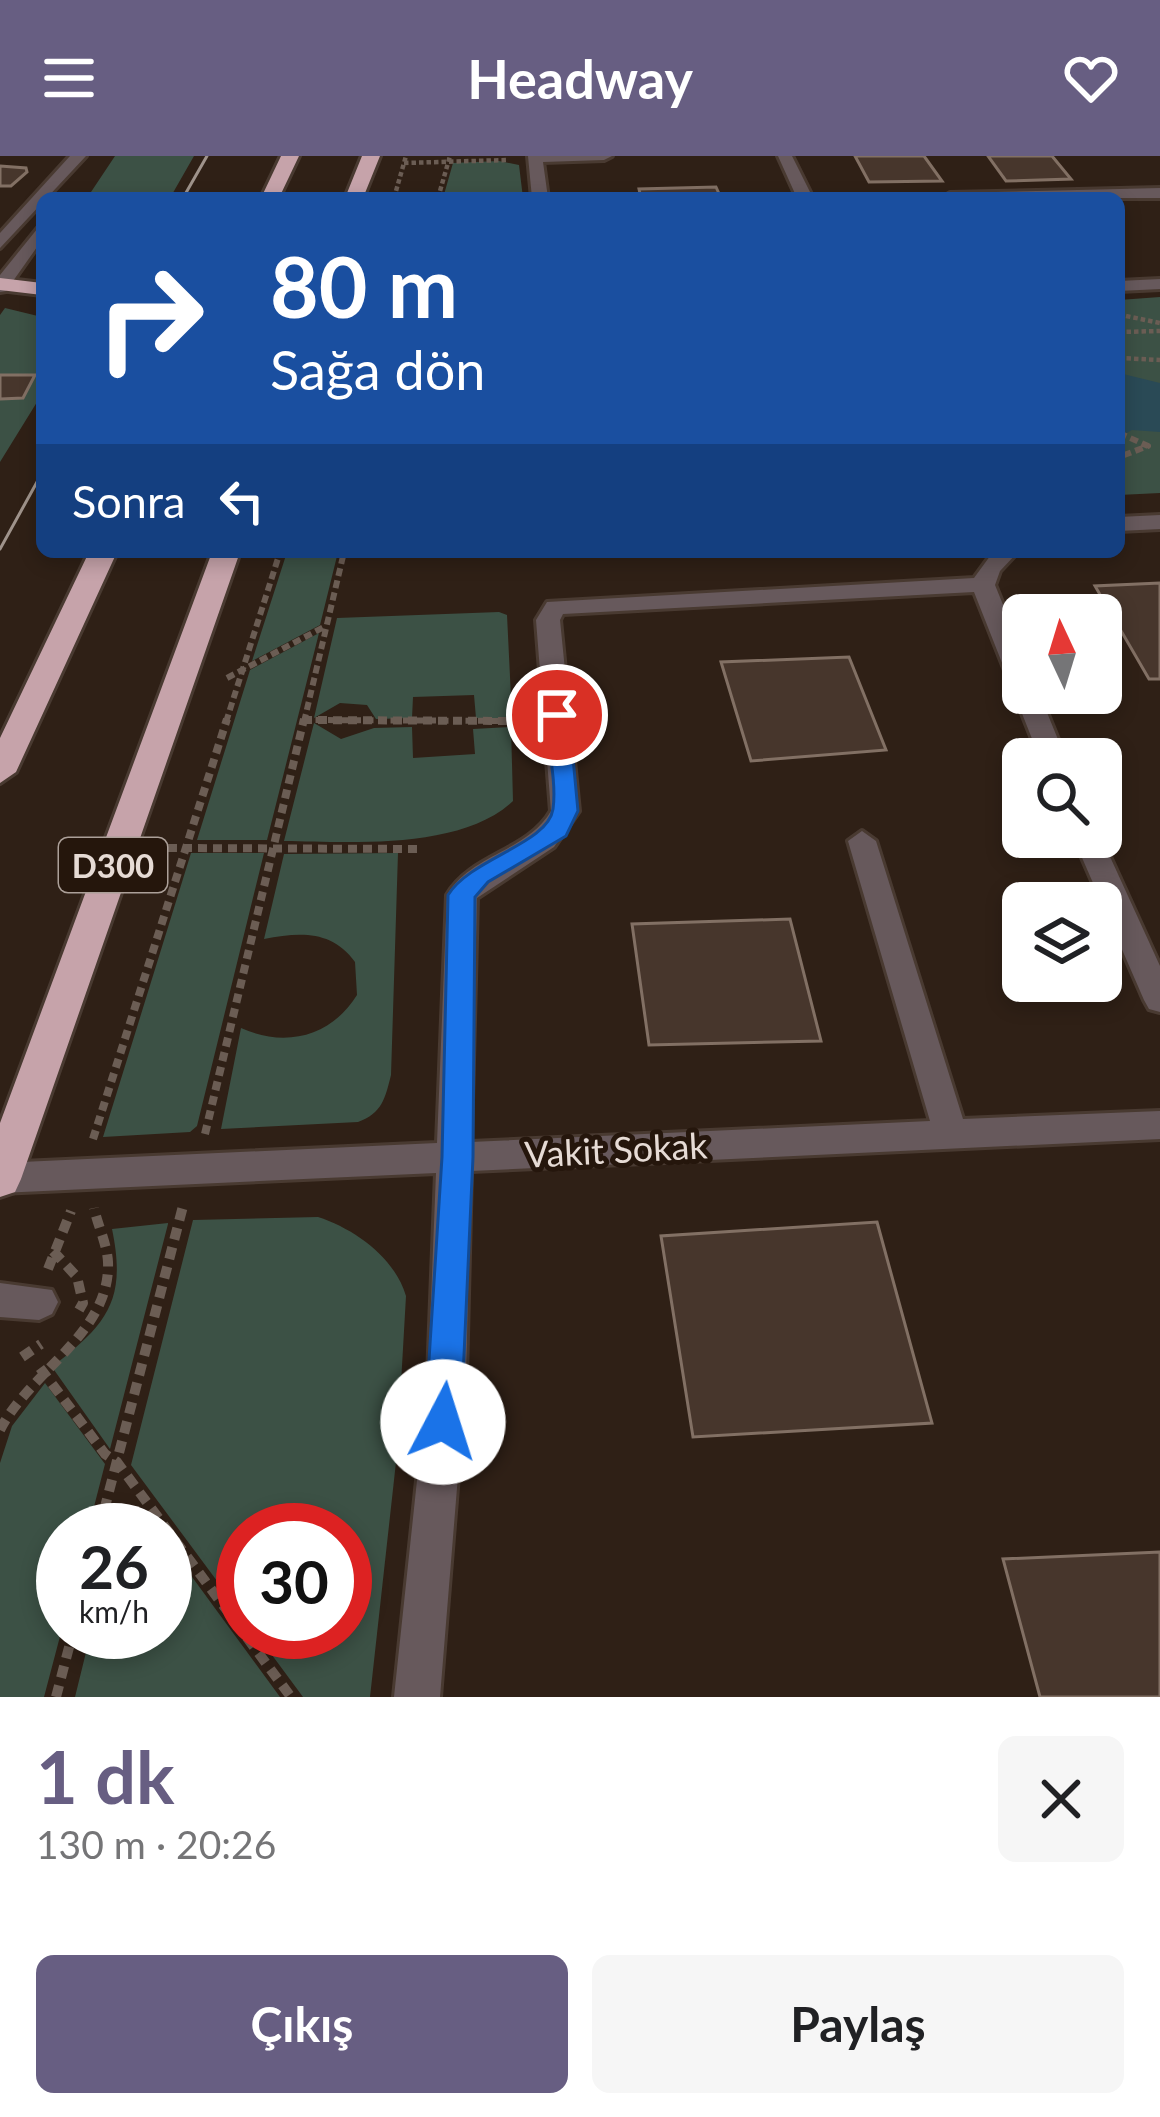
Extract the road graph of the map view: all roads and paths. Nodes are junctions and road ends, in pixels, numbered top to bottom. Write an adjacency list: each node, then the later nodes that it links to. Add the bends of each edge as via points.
1 (81, 156): 10 (street); 11 (street)
2 (290, 156): 12 (highway)
3 (370, 156): 13 (highway)
4 (604, 156): 6 (street)
5 (785, 156): 16 (street)
6 (536, 157): 15 (street)
7 (449, 159): 8 (path); 9 (path); 14 (path)
8 (507, 160)
9 (404, 163)
10 (47, 192)
11 (65, 192)
12 (273, 192)
13 (356, 192)
14 (440, 192)
15 (539, 192)
16 (803, 192)
17 (1160, 193): 18 (street)
18 (1125, 194)
19 (36, 204): 21 (street)
20 (36, 236): 23 (street)
21 (0, 243)
22 (36, 274): 23 (highway)
23 (2, 282): 26 (highway)
24 (1160, 284): 25 (street)
25 (1125, 286)
26 (36, 288)
27 (1125, 317): 28 (path)
28 (1160, 327): 29 (path)
29 (1125, 331)
30 (1125, 358): 31 (path)
31 (1160, 360)
32 (1125, 436): 34 (path)
33 (1160, 439): 34 (path)
34 (1148, 446): 35 (path)
35 (1125, 455)
36 (1160, 522): 37 (street)
37 (1125, 524)
38 (101, 558): 50 (highway)
39 (224, 558): 63 (highway, D300)
40 (278, 558): 46 (path)
41 (343, 558): 44 (path)
42 (1000, 558): 43 (street)
43 (983, 585): 45 (street); 61 (street, via 555,607 548,620 566,811 554,836 478,875 462,895)
44 (326, 627): 46 (path); 48 (path)
45 (1002, 633)
46 (241, 671): 47 (path); 53 (path)
47 (226, 678)
48 (303, 720): 49 (path); 54 (path)
49 (517, 721)
50 (0, 772)
51 (862, 841): 59 (street)
52 (168, 848): 53 (path)
53 (183, 848): 54 (path); 62 (path)
54 (273, 848): 55 (path); 60 (path)
55 (419, 849)
56 (1097, 858): 57 (street)
57 (1156, 982)
58 (1160, 1125): 59 (street, Vakit Sokak)
59 (950, 1132): 61 (street, Vakit Sokak)
60 (202, 1146)
61 (458, 1157): 62 (street, Vakit Sokak); 74 (street)
62 (89, 1173): 63 (street, Vakit Sokak); 67 (path, via 108,1265 104,1298 85,1329)
63 (0, 1178)
64 (184, 1206): 69 (path)
65 (0, 1300): 66 (street)
66 (38, 1302)
67 (40, 1368): 68 (path); 69 (path)
68 (0, 1430)
69 (117, 1462): 70 (path); 73 (path)
70 (106, 1503)
71 (66, 1659): 72 (path)
72 (56, 1697)
73 (291, 1697)
74 (417, 1697)

